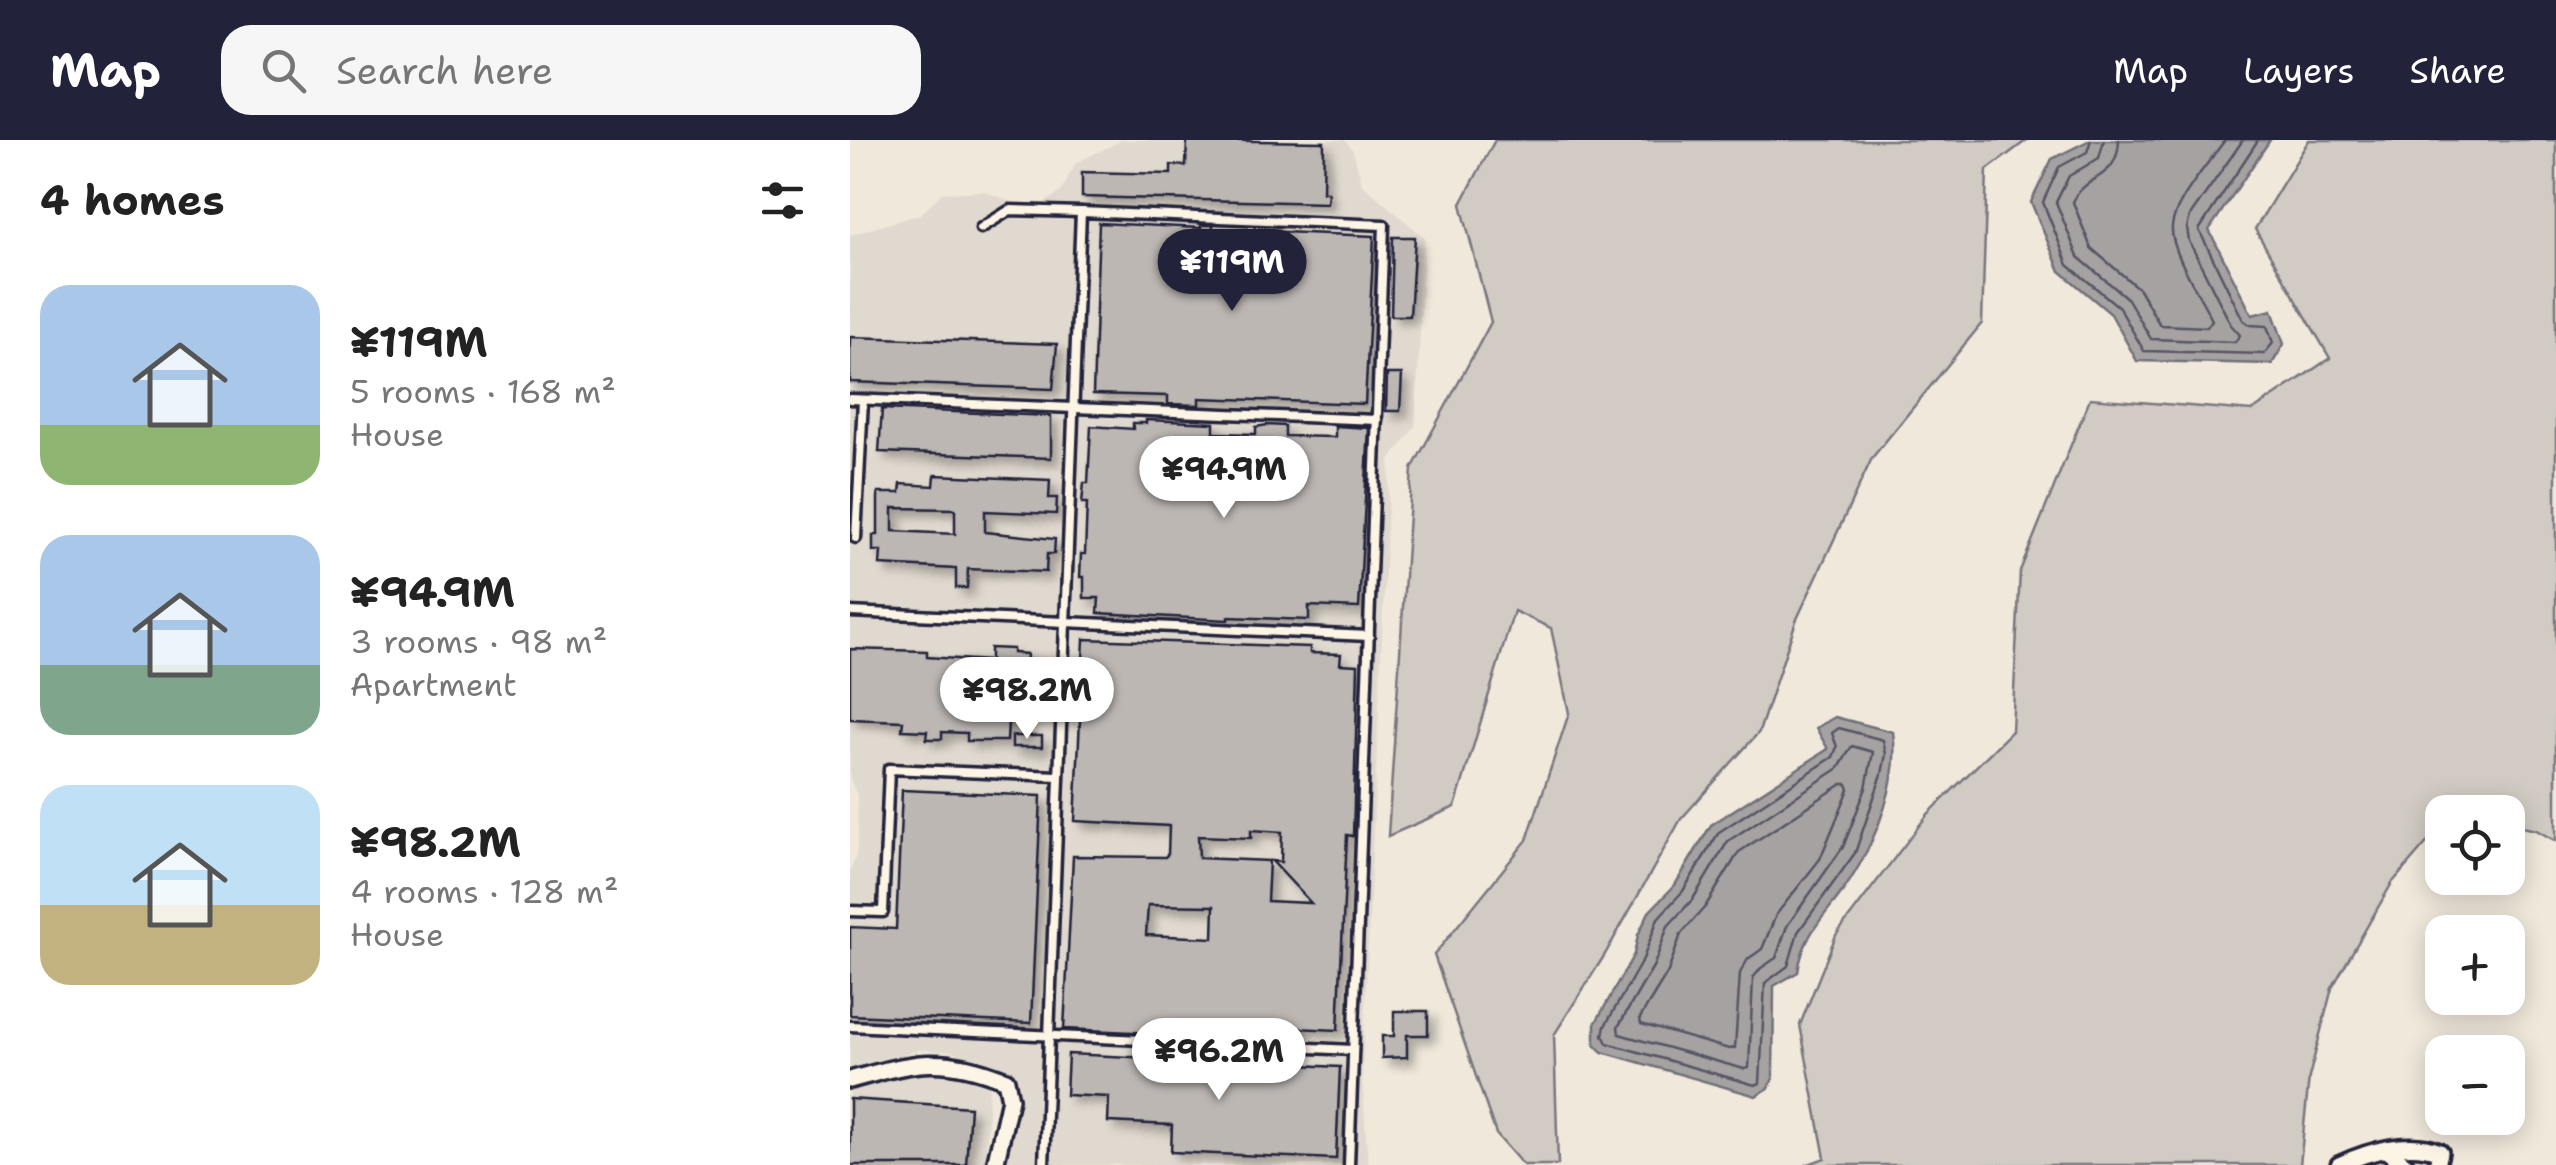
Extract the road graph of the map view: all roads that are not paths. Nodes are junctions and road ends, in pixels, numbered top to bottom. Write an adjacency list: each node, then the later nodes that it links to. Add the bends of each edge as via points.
1 (1081, 212): 2 (lane, via 1010,210); 5 (lane); 6 (lane, via 1384,225)
2 (981, 228)
3 (850, 399): 4 (lane)
4 (864, 400): 5 (lane); 7 (lane)
5 (1072, 409): 6 (lane); 9 (lane)
6 (1376, 420): 10 (lane)
7 (856, 538)
8 (850, 612): 9 (lane)
9 (1063, 620): 10 (lane); 11 (lane)
10 (1369, 636): 15 (lane)
11 (1058, 776): 12 (lane, via 889,769 883,912); 14 (lane)
12 (850, 911)
13 (850, 1026): 14 (lane)
14 (1048, 1036): 15 (lane); 19 (lane)
15 (1353, 1050): 20 (lane)
16 (850, 1080): 18 (street, via 937,1061 1006,1080 1010,1099)
17 (2386, 1151): 21 (street); 22 (street); 23 (street, via 2422,1144 2440,1152)
18 (995, 1165)
19 (1044, 1165)
20 (1349, 1165)
21 (2339, 1165)
22 (2406, 1165)
23 (2437, 1165)

